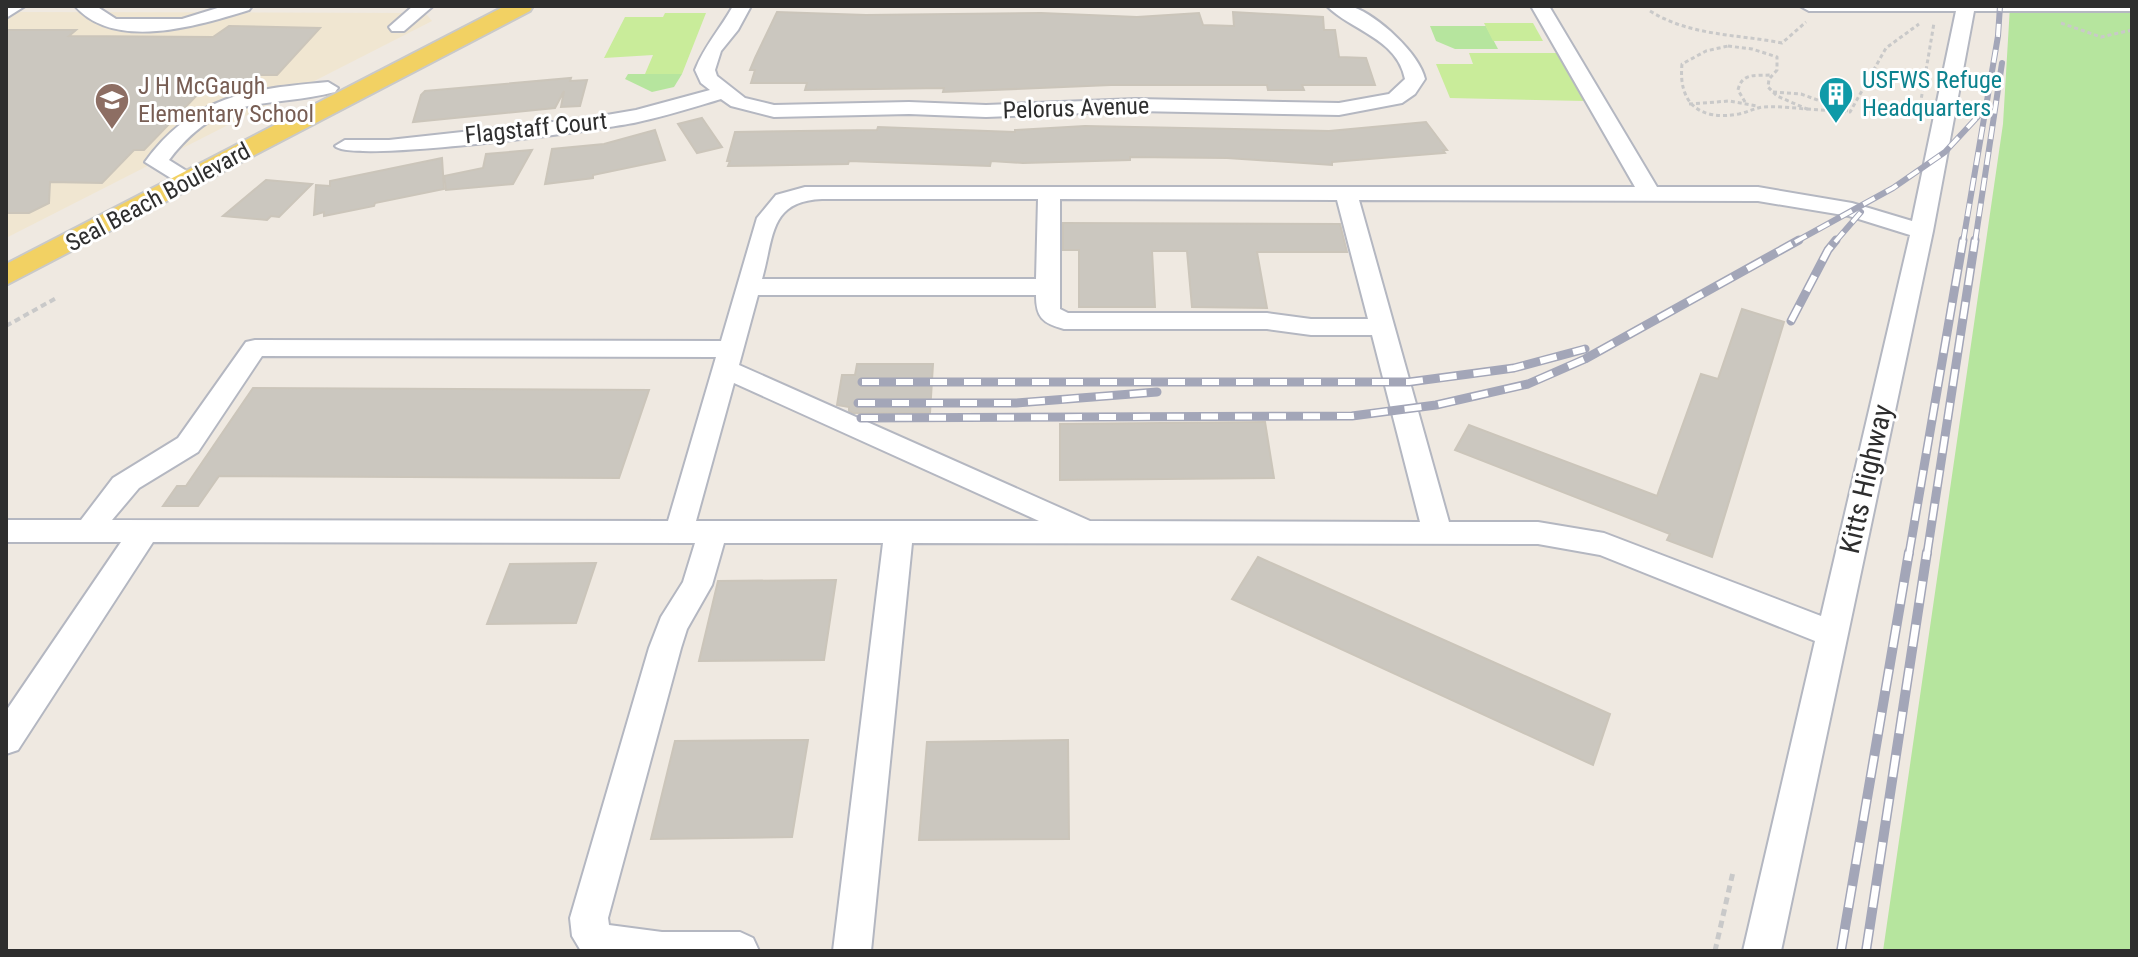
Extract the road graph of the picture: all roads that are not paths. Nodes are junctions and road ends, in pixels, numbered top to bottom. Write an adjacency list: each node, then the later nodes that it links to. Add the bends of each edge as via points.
1 (16, 6): 14 (street)
2 (84, 6): 3 (street, via 112,24 183,24)
3 (243, 6)
4 (424, 6): 15 (street)
5 (486, 6): 16 (main road, Seal Beach Boulevard)
6 (522, 6): 19 (main road, Seal Beach Boulevard)
7 (742, 6): 17 (street, via 705,70)
8 (1370, 6): 12 (street)
9 (1540, 6): 22 (street)
10 (1966, 6): 11 (street); 13 (street); 23 (street, Kitts Highway)
11 (2132, 6)
12 (1341, 8): 17 (street, Pelorus Avenue, via 1411,63 1415,79 1408,90 1378,104 1319,109 1136,105 986,111 774,111 738,102)
13 (1810, 12)
14 (6, 13)
15 (398, 27)
16 (328, 88): 19 (main road, Seal Beach Boulevard); 19 (street, via 295,84 201,117 156,162)
17 (724, 92): 18 (street, Flagstaff Court, via 589,124)
18 (345, 146)
19 (179, 175): 24 (main road, Seal Beach Boulevard); 25 (main road, Seal Beach Boulevard)
20 (1049, 192): 21 (street); 26 (street, via 822,192 787,197 773,206); 27 (street)
21 (1346, 193): 22 (street); 28 (street)
22 (1650, 194): 23 (street, via 1780,196)
23 (1922, 231): 37 (street, Kitts Highway)
24 (6, 252)
25 (6, 276)
26 (748, 287): 27 (street); 29 (street)
27 (1048, 287): 28 (street, via 1048,313 1064,321)
28 (1381, 327): 36 (street)
29 (727, 358): 31 (street, via 255,348 188,445 127,482); 33 (street); 35 (street)
30 (6, 531): 31 (street)
31 (89, 531): 32 (street)
32 (145, 531): 33 (street); 38 (street)
33 (696, 531): 34 (street); 39 (street, via 697,585 665,648 589,918)
34 (899, 531): 35 (street); 41 (street)
35 (1091, 532): 36 (street)
36 (1437, 532): 37 (street, via 1538,533 1604,544)
37 (1831, 634): 42 (street, Kitts Highway)
38 (6, 739)
39 (589, 944): 40 (street, via 625,950)
40 (740, 951)
41 (852, 951)
42 (1762, 951)

